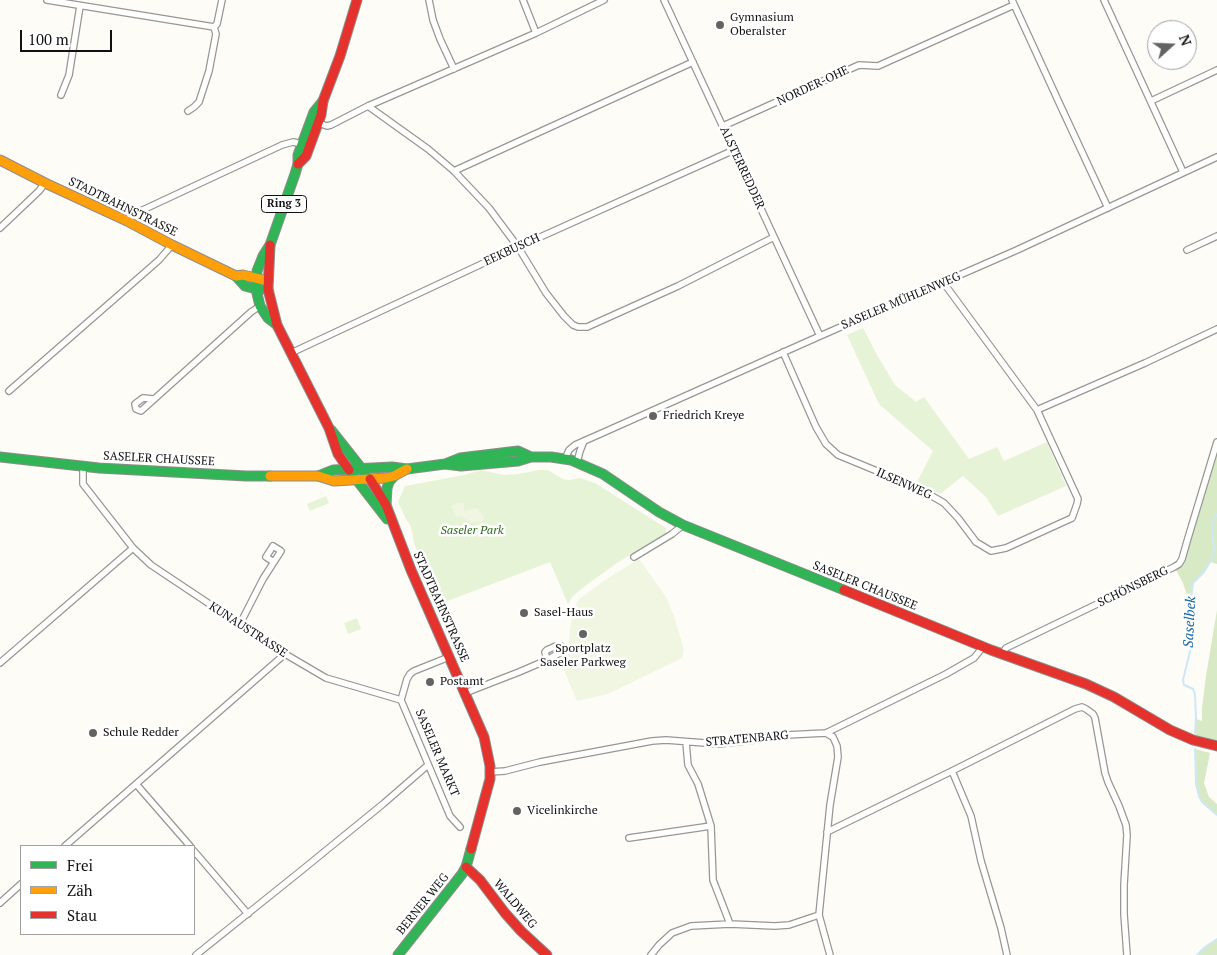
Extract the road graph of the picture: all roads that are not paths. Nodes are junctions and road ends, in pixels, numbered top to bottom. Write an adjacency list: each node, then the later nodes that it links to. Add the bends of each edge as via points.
1 (47, 0): 10 (street)
2 (222, 0): 11 (street)
3 (357, 0): 17 (main road, Ring 3)
4 (429, 0): 14 (street, via 432,20)
5 (523, 0): 12 (street)
6 (604, 0): 12 (street)
7 (664, 0): 13 (street, ALSTERREDDER)
8 (1104, 0): 18 (street)
9 (1013, 2): 22 (street, NORDER-OHE, via 878,66 859,65); 31 (street)
10 (80, 6): 11 (street); 16 (street, via 69,75)
11 (214, 27): 20 (street, via 216,34 209,71 199,102)
12 (536, 33): 14 (street)
13 (693, 62): 22 (street, ALSTERREDDER); 28 (street)
14 (454, 69): 19 (street)
15 (1217, 70): 18 (street)
16 (62, 95)
17 (323, 101): 21 (main road, Ring 3); 23 (main road, Ring 3, via 314,112)
18 (1150, 101): 29 (street)
19 (368, 106): 21 (street, via 331,125); 28 (street)
20 (188, 110)
21 (318, 123): 27 (main road, Ring 3, via 306,156)
22 (723, 126): 24 (street, ALSTERREDDER)
23 (302, 144): 27 (main road, Ring 3); 32 (street, via 282,145 132,215)
24 (734, 150): 35 (street, ALSTERREDDER); 38 (street, EEKBUSCH)
25 (1217, 157): 29 (street, SASELER MÜHLENWEG)
26 (0, 160): 30 (main road, STADTBAHNSTRASSE)
27 (298, 164): 36 (main road, Ring 3)
28 (454, 171): 38 (street, via 489,208)
29 (1183, 172): 31 (street, SASELER MÜHLENWEG)
30 (45, 183): 32 (main road, STADTBAHNSTRASSE); 33 (street)
31 (1108, 208): 42 (street, SASELER MÜHLENWEG)
32 (127, 221): 37 (main road, STADTBAHNSTRASSE)
33 (0, 228)
34 (1217, 236): 39 (street)
35 (774, 237): 38 (street, via 678,286 587,327 573,325 564,316); 48 (street, ALSTERREDDER)
36 (270, 244): 41 (main road, Ring 3); 43 (main road, Ring 3)
37 (172, 245): 40 (main road, STADTBAHNSTRASSE); 51 (street)
38 (518, 247): 50 (street, EEKBUSCH)
39 (1187, 250)
40 (236, 276): 41 (main road, STADTBAHNSTRASSE); 44 (main road, STADTBAHNSTRASSE, via 245,286)
41 (256, 279): 43 (main road, STADTBAHNSTRASSE); 44 (main road, Ring 3)
42 (943, 282): 48 (street, SASELER MÜHLENWEG); 53 (street)
43 (268, 285): 44 (main road); 46 (main road, STADTBAHNSTRASSE / Ring 3)
44 (256, 289): 45 (main road, STADTBAHNSTRASSE / Ring 3)
45 (260, 306): 46 (main road, STADTBAHNSTRASSE / Ring 3); 52 (street)
46 (277, 325): 50 (main road, STADTBAHNSTRASSE / Ring 3)
47 (1217, 329): 53 (street)
48 (820, 336): 49 (street, SASELER MÜHLENWEG)
49 (783, 352): 53 (street, ILSENWEG, via 826,444 838,455 918,488 944,503 976,542 991,551 1006,548 1072,518 1077,504); 55 (street, SASELER MÜHLENWEG)
50 (291, 353): 54 (main road, STADTBAHNSTRASSE / Ring 3)
51 (9, 391)
52 (153, 399)
53 (1037, 410)
54 (329, 428): 61 (main road, STADTBAHNSTRASSE / Ring 3); 63 (main road, STADTBAHNSTRASSE / Ring 3, via 334,446)
55 (584, 441): 58 (street, SASELER MÜHLENWEG, via 569,450); 59 (street)
56 (1217, 442): 77 (street, SCHÖNSBERG, via 1178,564 1006,648)
57 (0, 457): 60 (main road, SASELER CHAUSSEE)
58 (565, 459): 59 (main road, SASELER CHAUSSEE); 62 (main road, SASELER CHAUSSEE, via 530,456 518,461)
59 (577, 462): 69 (main road, SASELER CHAUSSEE, via 603,474)
60 (83, 467): 64 (main road, SASELER CHAUSSEE, via 246,476); 71 (street, KUNAUSTRASSE, via 83,484)
61 (362, 469): 62 (main road, SASELER CHAUSSEE); 63 (main road, SASELER CHAUSSEE); 66 (main road, STADTBAHNSTRASSE / Ring 3)
62 (407, 469): 65 (main road, SASELER CHAUSSEE)
63 (349, 470): 64 (main road, SASELER CHAUSSEE, via 333,470); 67 (main road, STADTBAHNSTRASSE / Ring 3)
64 (318, 476): 67 (main road, SASELER CHAUSSEE, via 334,481)
65 (394, 476): 66 (main road, SASELER CHAUSSEE); 68 (main road, via 386,488)
66 (370, 479): 67 (main road, SASELER CHAUSSEE); 68 (main road, STADTBAHNSTRASSE)
67 (357, 480): 70 (main road, STADTBAHNSTRASSE)
68 (386, 505): 70 (main road, STADTBAHNSTRASSE)
69 (683, 525): 72 (street); 75 (main road, SASELER CHAUSSEE)
70 (395, 530): 78 (main road, STADTBAHNSTRASSE)
71 (133, 548): 74 (street, KUNAUSTRASSE, via 150,565); 80 (street)
72 (634, 557)
73 (274, 562): 74 (street)
74 (240, 624): 76 (street, KUNAUSTRASSE)
75 (983, 647): 77 (main road, SASELER CHAUSSEE); 83 (street, STRATENBARG, via 974,658 946,674)
76 (286, 654): 82 (street, KUNAUSTRASSE, via 326,678); 89 (street)
77 (1002, 655): 85 (main road, SASELER CHAUSSEE, via 1101,690 1170,730)
78 (449, 656): 81 (main road, STADTBAHNSTRASSE); 82 (street, via 410,674)
79 (546, 660): 81 (street)
80 (0, 664)
81 (465, 694): 88 (main road, via 484,738)
82 (401, 700): 86 (street, SASELER MARKT)
83 (826, 733): 84 (street, STRATENBARG, via 718,744); 92 (street, via 837,746 838,757)
84 (686, 742): 88 (street, STRATENBARG, via 652,741); 91 (street, via 688,765 698,784)
85 (1217, 746)
86 (428, 765): 90 (street, SASELER MARKT); 100 (street)
87 (952, 771): 92 (street); 108 (street, via 971,816); 109 (street, via 1075,709 1082,707 1090,711 1095,718 1102,764 1126,825 1124,914)
88 (490, 772): 97 (main road)
89 (136, 784): 94 (street); 95 (street)
90 (450, 816)
91 (711, 826): 93 (street); 102 (street, via 713,880)
92 (827, 832): 101 (street)
93 (629, 838)
94 (66, 845)
95 (189, 845)
96 (195, 852): 100 (street)
97 (466, 867): 104 (main road, BERNER WEG); 105 (main road, WALDWEG, via 521,931)
98 (20, 885): 99 (street)
99 (0, 903)
100 (248, 914): 103 (street)
101 (819, 915): 102 (street, via 789,925); 107 (street)
102 (730, 924): 106 (street, via 680,929 666,938)
103 (196, 955)
104 (398, 955)
105 (547, 955)
106 (651, 955)
107 (830, 955)
108 (1007, 955)
109 (1127, 955)

